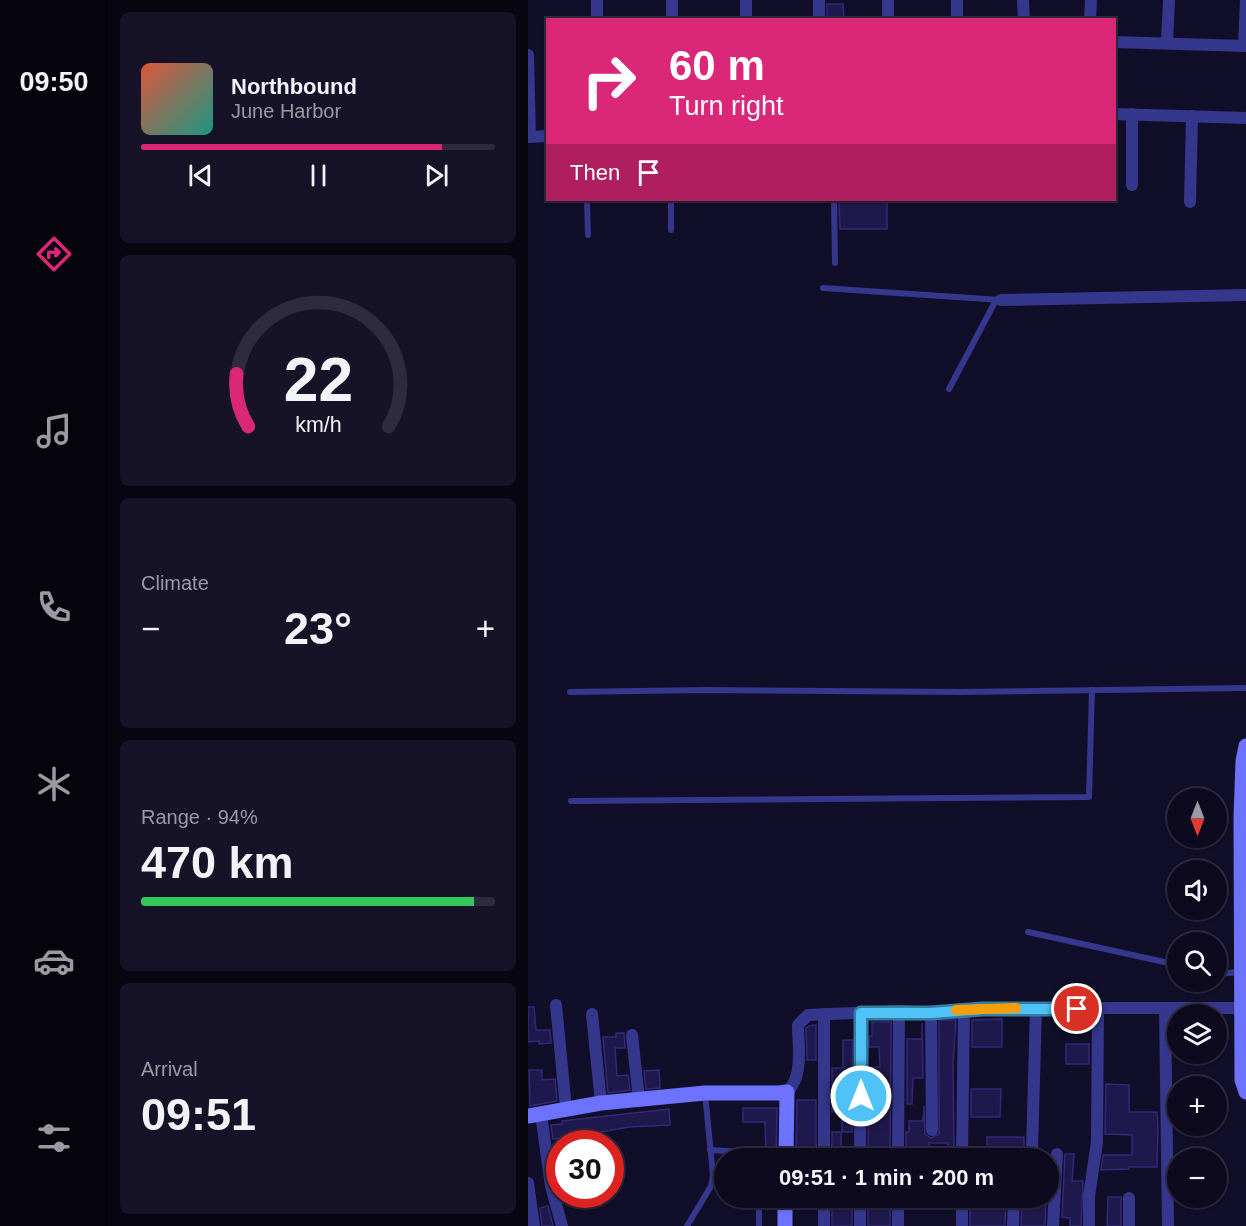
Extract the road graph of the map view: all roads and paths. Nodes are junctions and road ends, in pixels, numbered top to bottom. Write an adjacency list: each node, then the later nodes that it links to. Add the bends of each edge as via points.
1 (597, 0): 11 (street)
2 (672, 0): 12 (street)
3 (746, 0): 13 (street)
4 (819, 0): 14 (street)
5 (888, 0): 15 (street)
6 (957, 0): 16 (street)
7 (1023, 0): 17 (street)
8 (1091, 0): 18 (street)
9 (1169, 0): 20 (street)
10 (1246, 0): 21 (street)
11 (597, 18)
12 (672, 18)
13 (746, 18)
14 (819, 18)
15 (888, 18)
16 (957, 18)
17 (1024, 18)
18 (1090, 18)
19 (1116, 42): 20 (street)
20 (1167, 42): 21 (street)
21 (1245, 46)
22 (528, 54): 28 (street)
23 (1116, 114): 24 (street)
24 (1132, 114): 25 (street); 29 (street)
25 (1192, 116): 26 (street); 33 (street)
26 (1246, 118)
27 (546, 136): 28 (street)
28 (529, 137)
29 (1132, 185)
30 (587, 201): 35 (lane)
31 (671, 201): 34 (lane)
32 (834, 201): 36 (lane)
33 (1190, 202)
34 (671, 230)
35 (588, 236)
36 (835, 263)
37 (823, 288): 39 (lane)
38 (1246, 295): 39 (street)
39 (998, 300): 40 (lane)
40 (949, 389)
41 (1246, 688): 42 (lane)
42 (1092, 690): 43 (lane); 45 (lane, via 1089,797)
43 (570, 692)
44 (1246, 746): 48 (street, via 1241,817)
45 (571, 801)
46 (1028, 932): 47 (lane)
47 (1167, 963)
48 (1242, 972): 49 (lane); 53 (street)
49 (1227, 973)
50 (556, 1005): 67 (street)
51 (1036, 1008): 54 (street); 55 (street); 75 (street)
52 (1165, 1008): 53 (street); 55 (street); 101 (street)
53 (1242, 1008): 63 (street, via 1242,1080)
54 (964, 1009): 58 (street); 74 (street)
55 (1098, 1010): 99 (street, via 1097,1142)
56 (899, 1011): 57 (street); 58 (street); 73 (street)
57 (861, 1013): 60 (street); 72 (street)
58 (931, 1013): 69 (street)
59 (592, 1014): 66 (street)
60 (824, 1014): 62 (street, via 808,1015 798,1025 797,1074); 71 (street)
61 (632, 1035): 65 (street)
62 (787, 1092): 64 (street); 70 (street)
63 (1246, 1092)
64 (705, 1093): 65 (street); 76 (lane)
65 (639, 1100): 66 (street)
66 (601, 1103): 67 (street)
67 (566, 1109): 68 (street)
68 (531, 1113): 89 (street)
69 (932, 1130)
70 (786, 1148)
71 (824, 1148)
72 (860, 1148)
73 (898, 1148)
74 (962, 1148)
75 (1032, 1148)
76 (710, 1150): 77 (lane); 90 (lane, via 711,1186)
77 (714, 1150)
78 (528, 1184): 88 (street)
79 (1129, 1198): 100 (street)
80 (759, 1208): 91 (lane)
81 (785, 1208): 92 (street)
82 (824, 1208): 93 (street)
83 (860, 1208): 94 (street)
84 (898, 1208): 95 (street)
85 (962, 1208): 96 (street)
86 (1014, 1208): 97 (street)
87 (1054, 1208): 98 (street)
88 (534, 1226)
89 (562, 1226)
90 (687, 1226)
91 (759, 1226)
92 (785, 1226)
93 (824, 1226)
94 (860, 1226)
95 (898, 1226)
96 (962, 1226)
97 (1013, 1226)
98 (1053, 1226)
99 (1089, 1226)
100 (1130, 1226)
101 (1168, 1226)

